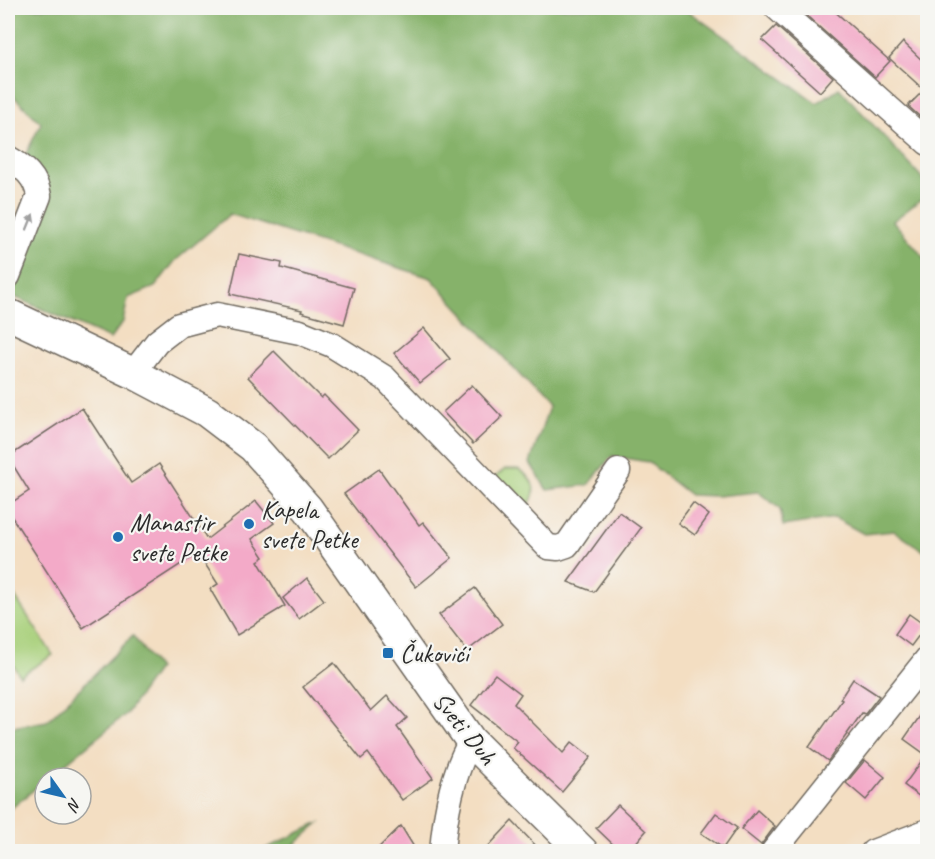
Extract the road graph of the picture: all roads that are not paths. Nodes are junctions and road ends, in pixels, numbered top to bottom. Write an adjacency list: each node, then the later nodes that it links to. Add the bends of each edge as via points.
1 (777, 8): 2 (street)
2 (927, 143)
3 (8, 158): 4 (street, one-way to 3, via 39,196 28,171)
4 (8, 276)
5 (8, 314): 6 (main road, Sveti Duh)
6 (133, 373): 7 (street, via 158,342 179,325 217,315 300,332 332,345 385,378 548,547 567,545); 9 (main road, Sveti Duh, via 219,419 273,467 315,518)
7 (618, 471)
8 (927, 658): 13 (street)
9 (471, 741): 11 (street, via 460,759); 12 (main road, Sveti Duh)
10 (927, 831): 14 (street)
11 (442, 852)
12 (583, 852)
13 (772, 852)
14 (873, 852)

